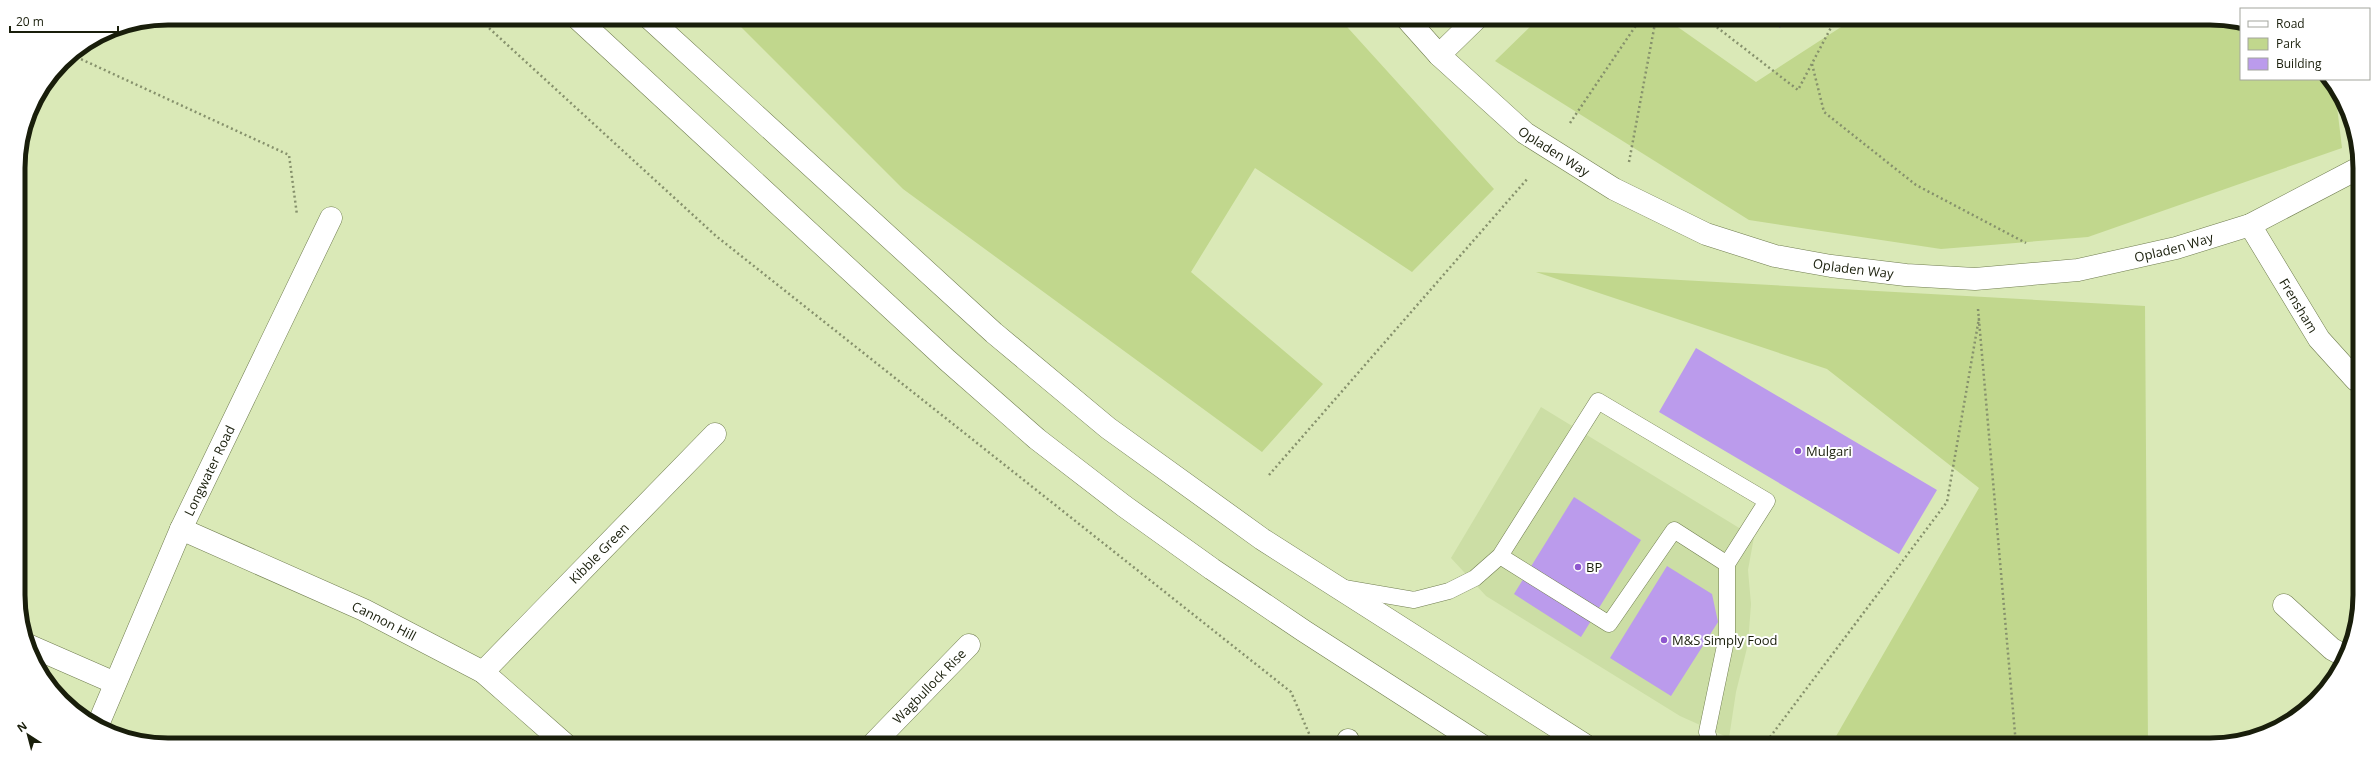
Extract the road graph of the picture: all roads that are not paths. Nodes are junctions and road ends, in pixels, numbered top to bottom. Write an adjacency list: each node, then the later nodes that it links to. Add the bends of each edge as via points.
1 (585, 25): 24 (main road, via 947,360 1037,439 1212,569)
2 (657, 25): 14 (main road, via 819,175 1058,388 1197,494)
3 (1412, 25): 5 (main road, Opladen Way)
4 (1470, 25): 5 (main road)
5 (1439, 55): 8 (main road, Opladen Way, via 1525,133 1614,189 1706,234 1775,256 1906,275 1975,279 2078,270 2176,248)
6 (2353, 171): 8 (main road, Opladen Way)
7 (331, 218): 11 (main road, Longwater Road)
8 (2250, 225): 9 (main road, Frensham, via 2319,339)
9 (2353, 377)
10 (715, 434): 19 (main road, Kibble Green)
11 (181, 529): 19 (main road, Cannon Hill, via 364,610); 20 (main road, Longwater Road)
12 (1500, 556): 13 (lane, via 1609,624 1674,530); 13 (lane, via 1598,401 1767,501); 14 (lane, via 1475,578 1449,592 1414,600)
13 (1727, 564): 26 (lane, via 1727,636 1707,732)
14 (1336, 586): 25 (main road)
15 (2284, 605): 18 (main road)
16 (969, 645): 23 (main road, Wagbullock Rise)
17 (35, 648): 20 (main road)
18 (2340, 653)
19 (483, 672): 22 (main road, Cannon Hill)
20 (115, 683): 21 (main road, Longwater Road)
21 (100, 721)
22 (558, 738)
23 (879, 738)
24 (1471, 738)
25 (1574, 738)
26 (1709, 738)

